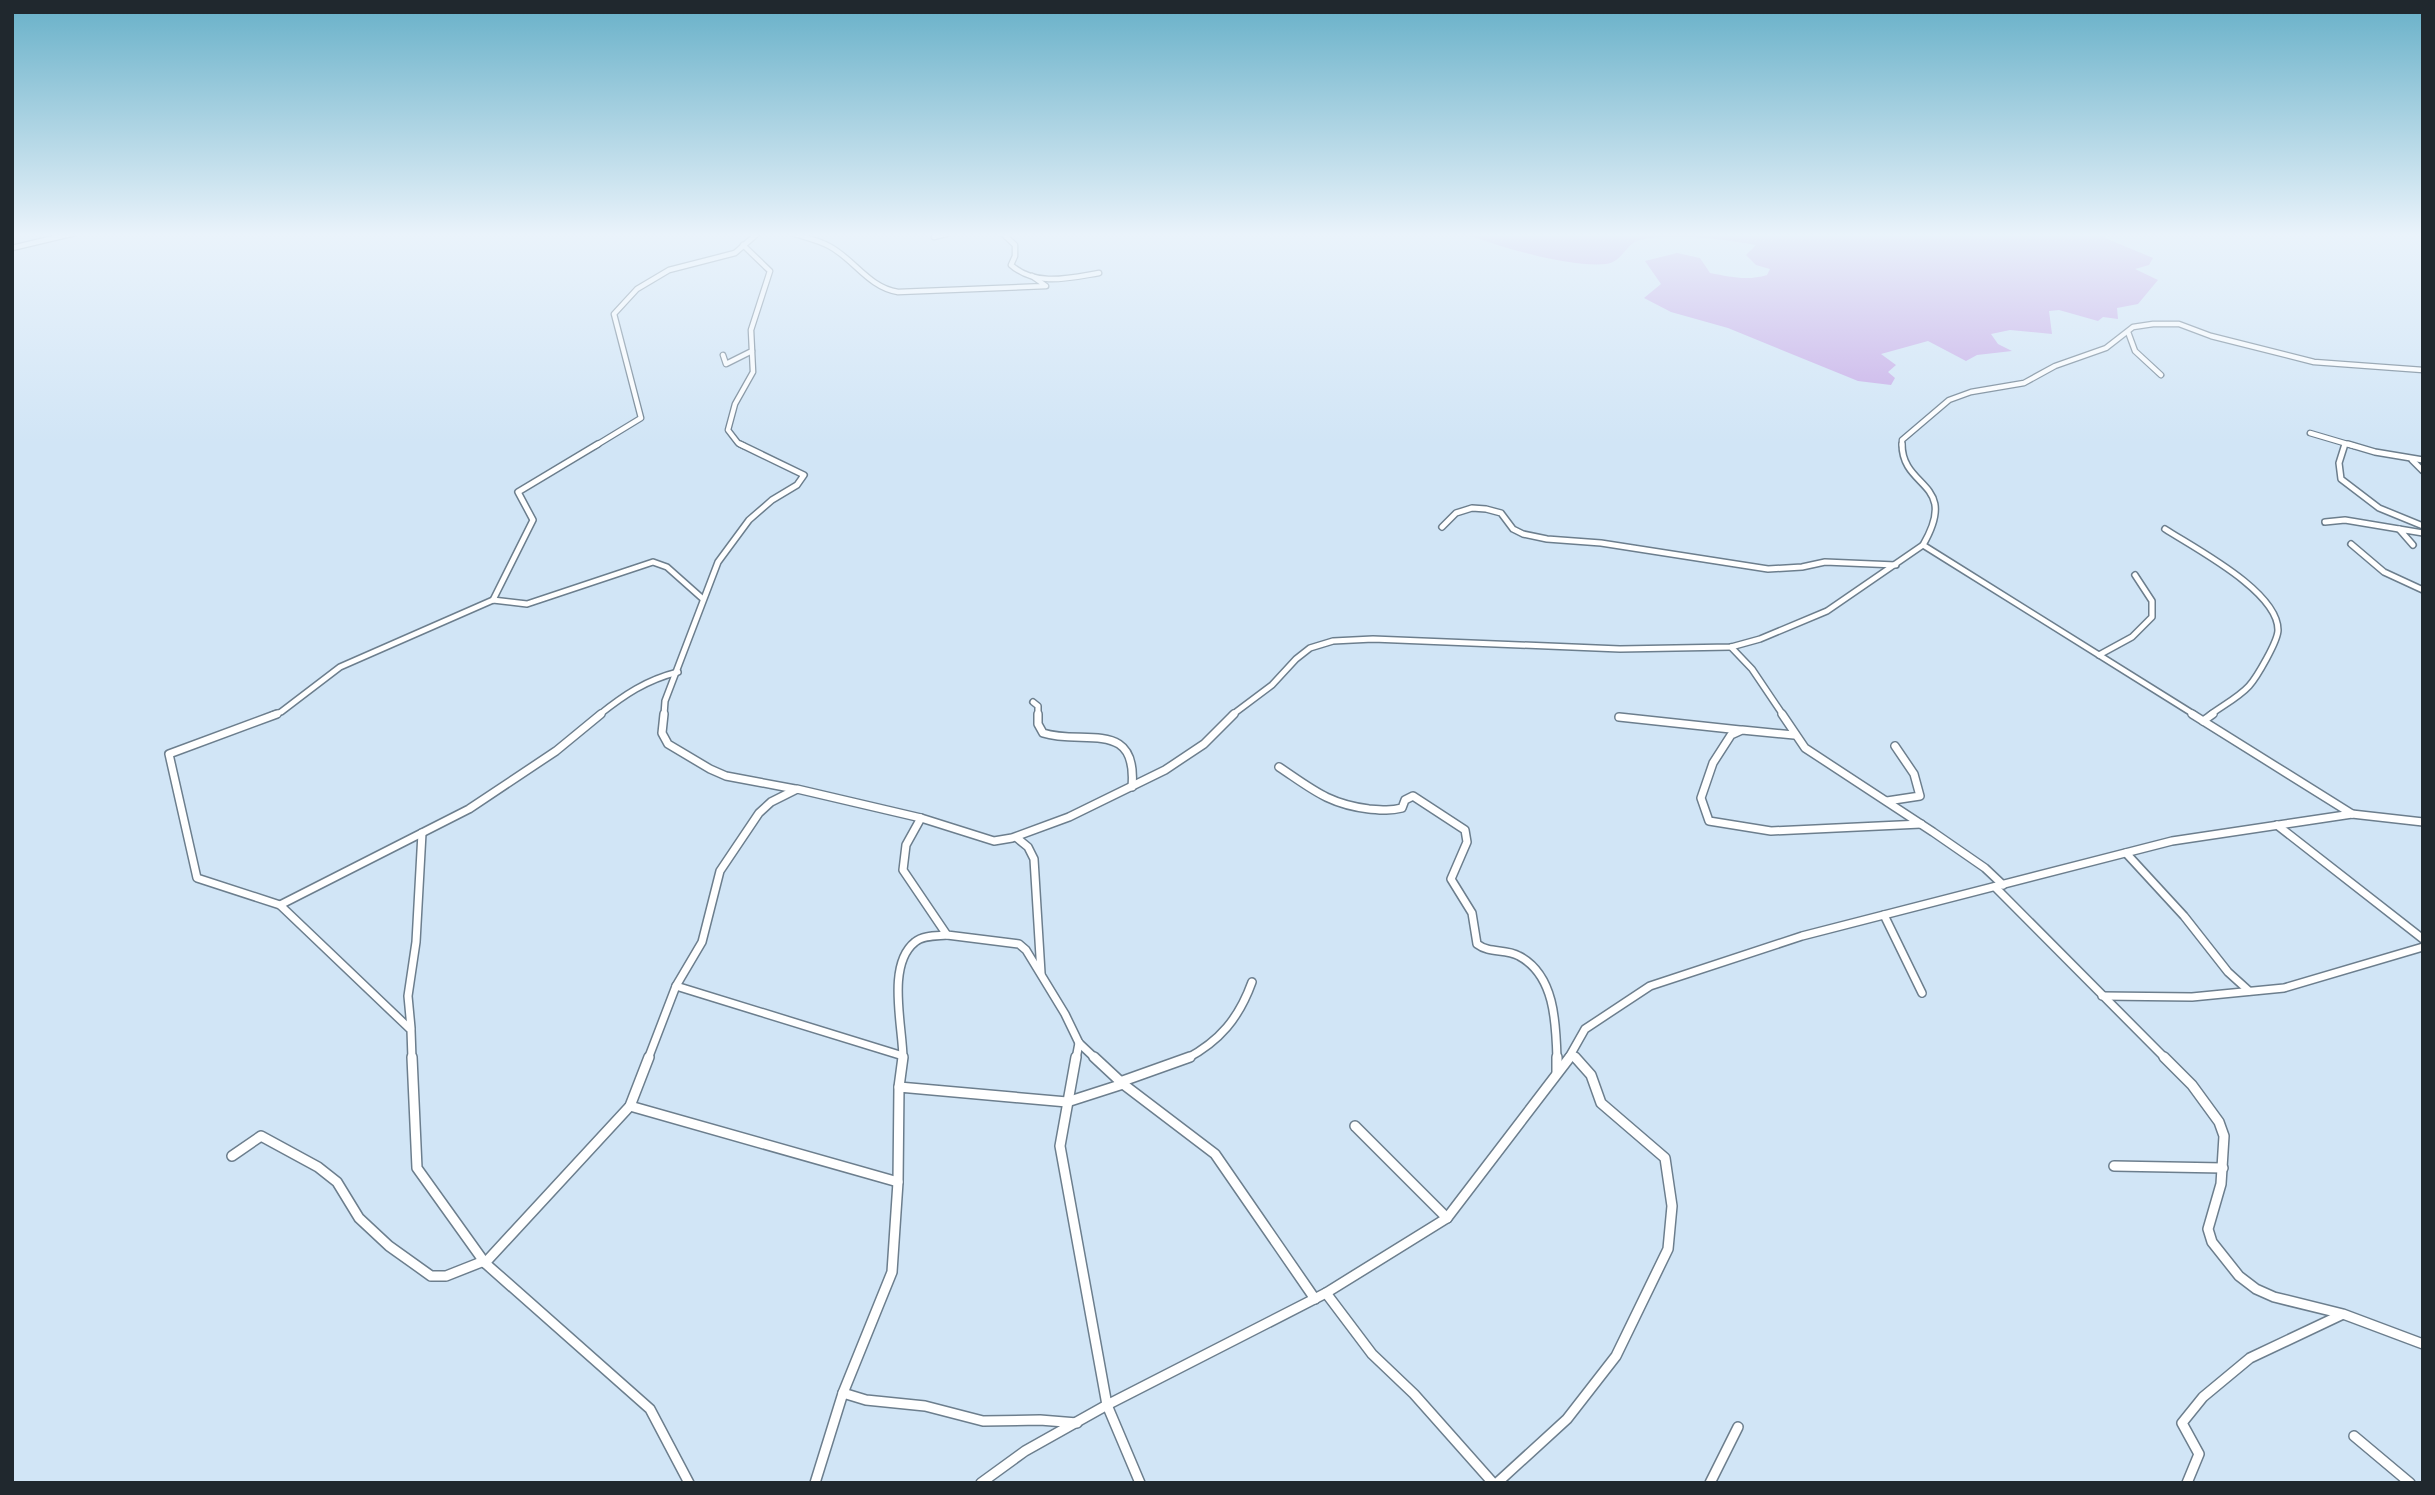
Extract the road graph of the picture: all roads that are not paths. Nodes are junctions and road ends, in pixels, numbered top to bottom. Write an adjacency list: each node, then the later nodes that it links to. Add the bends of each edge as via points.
1 (625, 303): 28 (street, via 614,314 642,418 519,492 533,520)
2 (760, 303): 6 (street, via 751,330)
3 (2128, 332): 4 (street); 5 (street); 8 (street, via 2133,327 2169,323 2294,358 2343,366)
4 (2117, 342): 5 (street); 22 (street, via 2024,383 1949,400 1902,440 1905,460 1933,494 1938,512 1934,531)
5 (2128, 343): 9 (street)
6 (752, 351): 7 (street, via 726,364); 27 (street, via 753,372 734,404 728,430 738,443 804,475 748,520 718,562)
7 (723, 355)
8 (2423, 369)
9 (2161, 375)
10 (2310, 433): 11 (street)
11 (2345, 444): 12 (street); 16 (street, via 2339,463 2341,479 2376,508)
12 (2412, 460): 13 (street); 14 (street)
13 (2423, 460)
14 (2423, 471)
15 (2325, 522): 19 (street, via 2345,520)
16 (2423, 526)
17 (1442, 527): 24 (street, via 1456,513 1486,509 1501,513 1523,534 1547,539 1768,569 1825,562)
18 (2165, 529): 34 (street, via 2252,588 2273,612 2278,628 2276,640 2249,686)
19 (2399, 529): 20 (street); 23 (street)
20 (2423, 533)
21 (2351, 544): 26 (street, via 2384,572)
22 (1923, 545): 24 (street); 30 (street)
23 (2413, 545)
24 (1896, 565): 29 (street, via 1827,611)
25 (2136, 575): 30 (street, via 2154,607 2152,617 2136,634)
26 (2423, 590)
27 (702, 599): 28 (street, via 667,567 653,562 527,604); 31 (street)
28 (493, 600): 51 (street, via 340,667 281,712 169,754 197,878)
29 (1731, 647): 36 (street, via 1752,669); 39 (street, via 1620,649 1336,640 1301,654 1191,755)
30 (2099, 655): 34 (street)
31 (678, 672): 40 (street, via 663,710 662,733 668,744 726,776); 47 (street, via 626,693 556,751)
32 (1033, 702): 39 (street, via 1038,706 1043,733 1114,741 1126,748 1134,760)
33 (1619, 717): 35 (street)
34 (2203, 721): 42 (street)
35 (1742, 730): 36 (street); 45 (street, via 1726,741 1705,781 1701,802 1710,822 1792,831)
36 (1794, 735): 41 (street, via 1805,748)
37 (1895, 746): 41 (street, via 1914,774 1920,796)
38 (1279, 767): 66 (street, via 1332,802 1392,811 1413,796 1465,830 1467,842 1451,879 1472,913 1477,944 1488,951 1519,956 1544,980 1555,1023)
39 (1132, 787): 48 (street)
40 (797, 789): 43 (street); 58 (street, via 759,813 720,871 702,942)
41 (1888, 801): 45 (street)
42 (2352, 814): 44 (street); 46 (street)
43 (920, 818): 48 (street, via 994,841); 53 (street, via 906,845 903,870)
44 (2423, 822)
45 (1921, 824): 50 (street, via 1985,868)
46 (2277, 825): 49 (street); 54 (street)
47 (422, 834): 51 (street); 62 (street, via 416,944 407,991)
48 (1017, 838): 56 (street, via 1034,859)
49 (2126, 853): 50 (street); 59 (street)
50 (1999, 886): 52 (street); 61 (street)
51 (280, 905): 62 (street)
52 (1884, 915): 60 (street); 64 (street, via 1650,985 1585,1029)
53 (947, 935): 56 (street, via 1019,944); 65 (street, via 921,939 908,949 898,999)
54 (2423, 939)
55 (2423, 947): 59 (street, via 2284,988)
56 (1041, 975): 63 (street)
57 (1252, 982): 67 (street, via 1247,1000 1215,1043 1177,1065)
58 (676, 986): 65 (street); 70 (street)
59 (2249, 991): 61 (street, via 2192,997)
60 (1922, 993)
61 (2102, 996): 74 (street, via 2192,1086 2219,1122 2224,1136)
62 (411, 1030): 77 (street, via 416,1168)
63 (1079, 1042): 67 (street); 69 (street)
64 (1572, 1054): 66 (street); 91 (street, via 1591,1075 1601,1103 1665,1158 1671,1236 1616,1356 1597,1384 1567,1419)
65 (903, 1056): 68 (street)
66 (1557, 1074): 76 (street)
67 (1121, 1083): 69 (street); 79 (street, via 1215,1154)
68 (899, 1087): 69 (street); 75 (street)
69 (1067, 1102): 83 (street, via 1060,1146)
70 (630, 1106): 75 (street); 77 (street)
71 (1354, 1126): 76 (street)
72 (232, 1156): 77 (street, via 261,1136 318,1167 337,1182 359,1218 431,1276 446,1276)
73 (2114, 1166): 74 (street)
74 (2222, 1168): 80 (street, via 2208,1229 2223,1257 2256,1289)
75 (898, 1182): 82 (street, via 892,1272)
76 (1447, 1217): 78 (street)
77 (485, 1262): 87 (street, via 650,1409)
78 (1326, 1293): 79 (street); 91 (street, via 1372,1354)
79 (1315, 1299): 83 (street)
80 (2343, 1314): 81 (street); 93 (street, via 2250,1358 2203,1396 2182,1423 2200,1454)
81 (2423, 1344)
82 (844, 1393): 84 (street, via 984,1420); 88 (street)
83 (1107, 1405): 84 (street); 90 (street)
84 (1077, 1423): 89 (street, via 1025,1451)
85 (1738, 1427): 92 (street)
86 (2354, 1436): 94 (street)
87 (689, 1483)
88 (815, 1483)
89 (981, 1483)
90 (1140, 1483)
91 (1495, 1483)
92 (1710, 1483)
93 (2187, 1483)
94 (2410, 1483)

